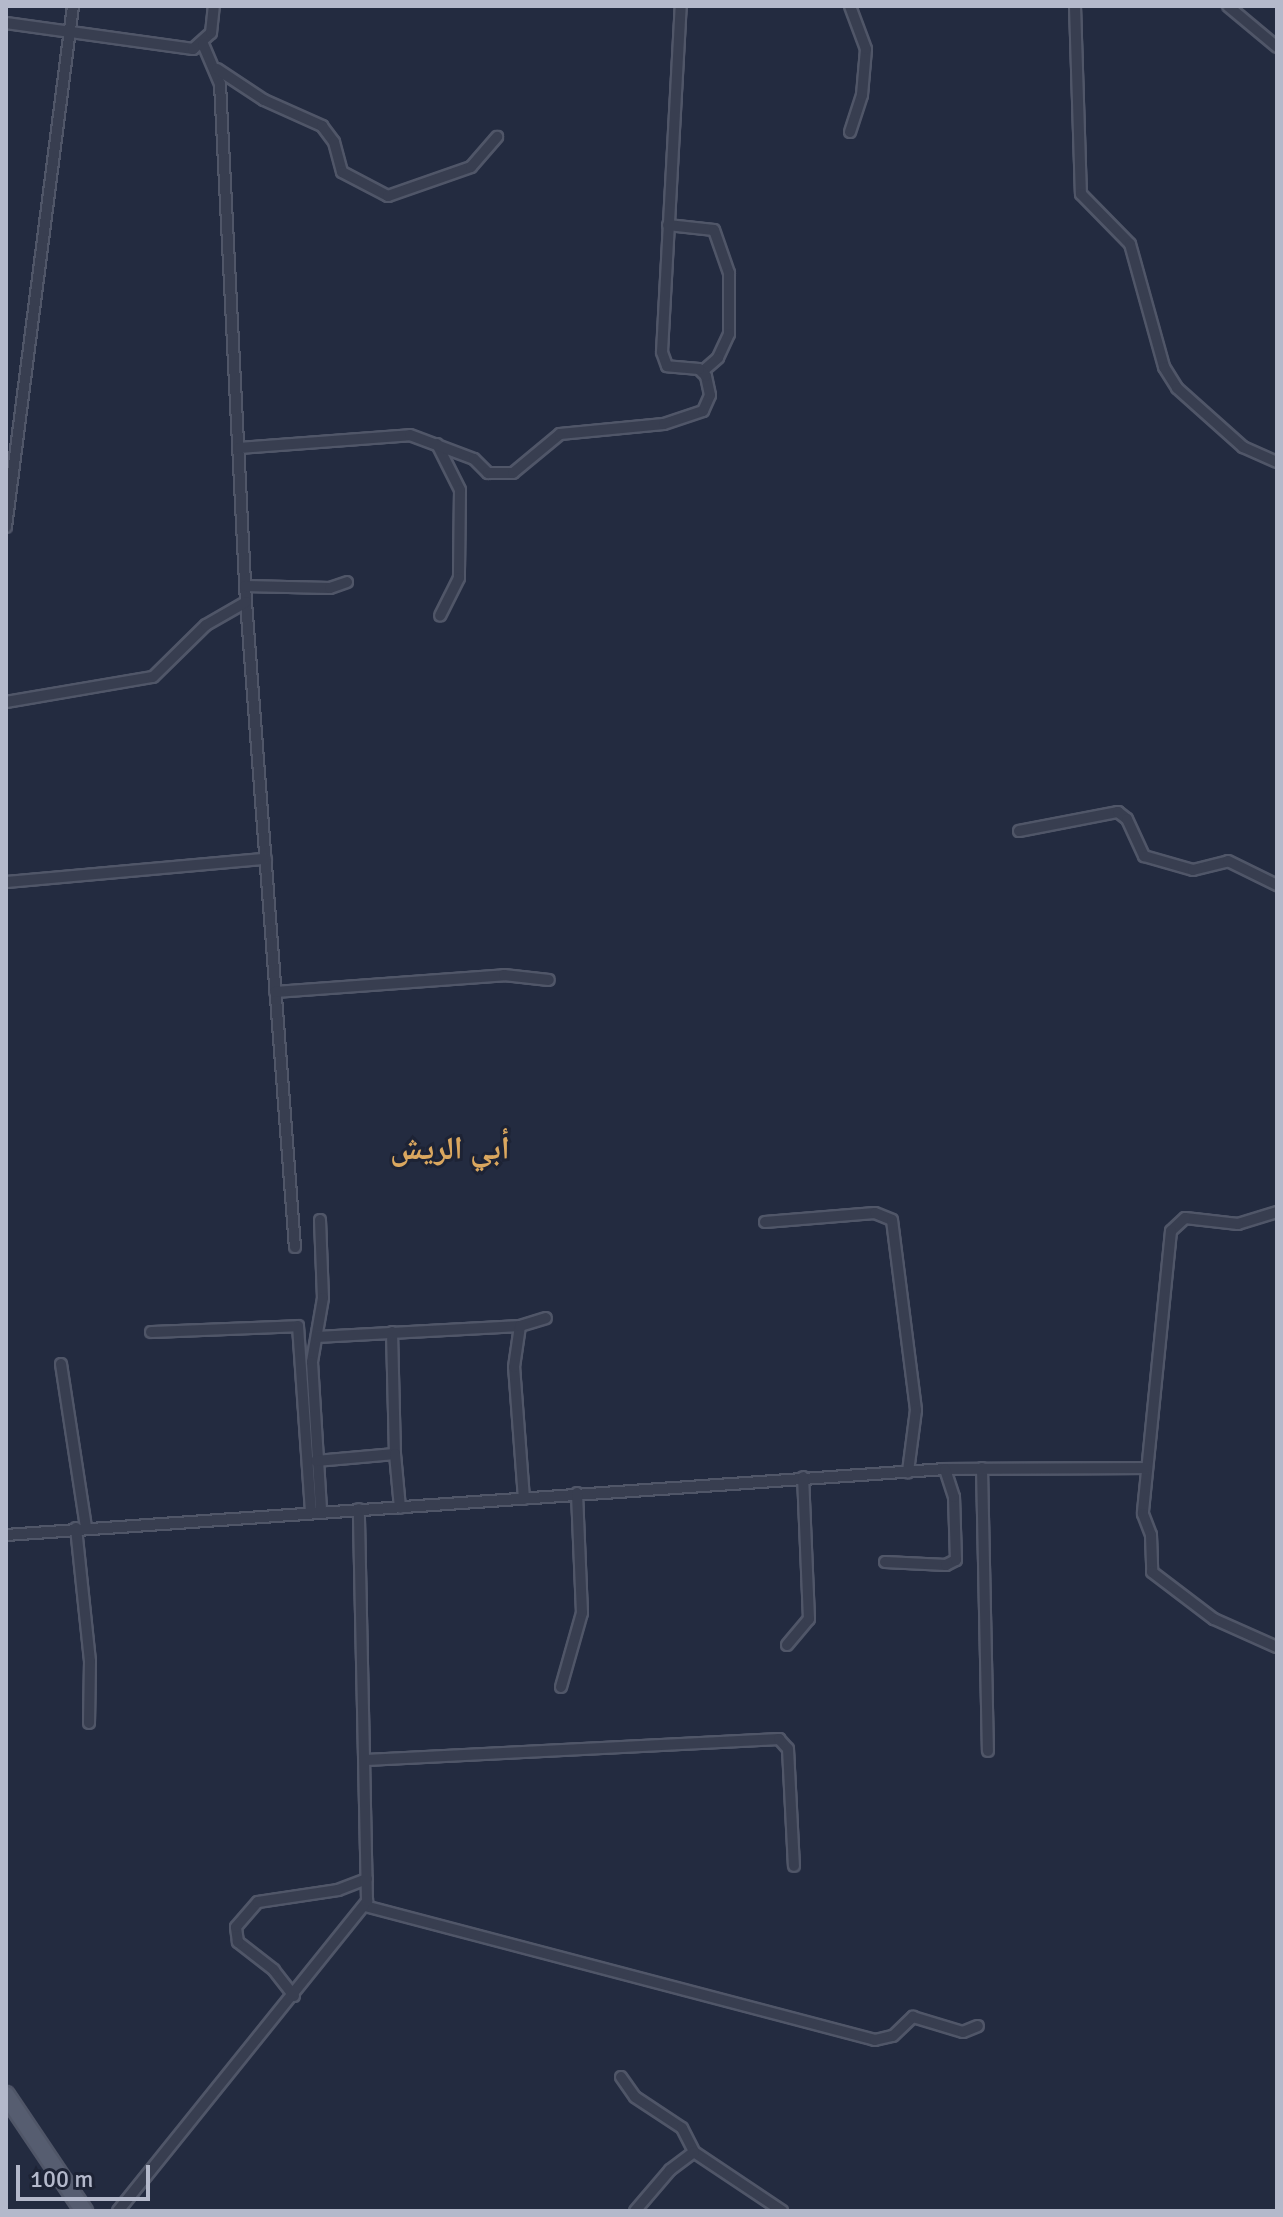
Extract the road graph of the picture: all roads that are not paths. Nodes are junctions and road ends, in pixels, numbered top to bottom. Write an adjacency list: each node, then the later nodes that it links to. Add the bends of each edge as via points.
1 (73, 6): 8 (street)
2 (214, 6): 9 (street, via 211,33)
3 (681, 6): 14 (street)
4 (850, 6): 12 (street, via 866,49 862,95)
5 (1075, 6): 18 (street, via 1081,194 1130,244 1164,367 1177,388 1243,447)
6 (1228, 6): 10 (street)
7 (6, 23): 8 (street)
8 (70, 33): 9 (street, via 188,50); 19 (street)
9 (203, 44): 11 (street)
10 (1277, 47)
11 (217, 69): 13 (street, via 264,100 322,126 334,142 342,172 388,196 471,167); 17 (street)
12 (850, 132)
13 (497, 137)
14 (668, 225): 15 (street, via 662,357 671,368); 15 (street, via 714,230 727,264 729,334 718,358)
15 (702, 372): 16 (street, via 711,390 699,415 664,424 560,434 513,473 488,473 474,459)
16 (436, 443): 17 (street, via 391,434); 23 (street, via 460,490 459,578)
17 (239, 448): 21 (street)
18 (1277, 462)
19 (6, 527)
20 (347, 582): 21 (street, via 330,588)
21 (245, 586): 22 (street)
22 (246, 602): 24 (street, via 206,625 153,677); 26 (street)
23 (440, 616)
24 (6, 702)
25 (1019, 831): 28 (street, via 1118,812 1127,819 1144,856 1193,870 1228,861)
26 (266, 859): 27 (street); 30 (street)
27 (6, 882)
28 (1277, 885)
29 (549, 980): 30 (street, via 504,975)
30 (275, 992): 34 (street)
31 (1277, 1212): 44 (street, via 1238,1224 1185,1218 1174,1224)
32 (320, 1220): 39 (street, via 323,1287)
33 (765, 1222): 46 (street, via 875,1213 892,1220 916,1410)
34 (295, 1247)
35 (546, 1318): 36 (street)
36 (520, 1326): 38 (street); 49 (street, via 514,1378)
37 (151, 1332): 52 (street, via 298,1326)
38 (392, 1332): 39 (street); 41 (street)
39 (317, 1337): 42 (street, via 312,1362)
40 (61, 1364): 53 (street)
41 (395, 1454): 42 (street); 50 (street)
42 (316, 1461): 52 (street)
43 (982, 1468): 44 (street); 45 (street); 60 (street)
44 (1147, 1468): 57 (street, via 1143,1514 1151,1535 1152,1572 1214,1619)
45 (945, 1469): 46 (street); 55 (street, via 954,1497 956,1560 946,1565)
46 (908, 1472): 47 (street)
47 (803, 1477): 48 (street); 56 (street, via 809,1619)
48 (577, 1493): 49 (street); 58 (street, via 582,1613)
49 (524, 1499): 50 (street)
50 (400, 1508): 51 (street)
51 (359, 1509): 52 (street); 61 (street)
52 (316, 1511): 53 (street)
53 (81, 1527): 54 (street); 59 (street)
54 (6, 1535)
55 (885, 1562)
56 (787, 1645)
57 (1277, 1647)
58 (561, 1687)
59 (89, 1723)
60 (988, 1751)
61 (366, 1760): 62 (street, via 779,1739 788,1749); 63 (street)
62 (794, 1866)
63 (367, 1879): 64 (street); 65 (street, via 338,1890 258,1902 236,1927 238,1942 274,1970)
64 (365, 1906): 65 (street); 66 (street, via 875,2040 893,2036 919,2016 963,2032)
65 (294, 1996): 71 (street)
66 (978, 2026)
67 (621, 2077): 69 (street, via 635,2097 682,2128)
68 (6, 2095): 70 (main road)
69 (694, 2152): 72 (street, via 670,2170); 73 (street)
70 (84, 2211)
71 (118, 2211)
72 (635, 2211)
73 (782, 2211)

